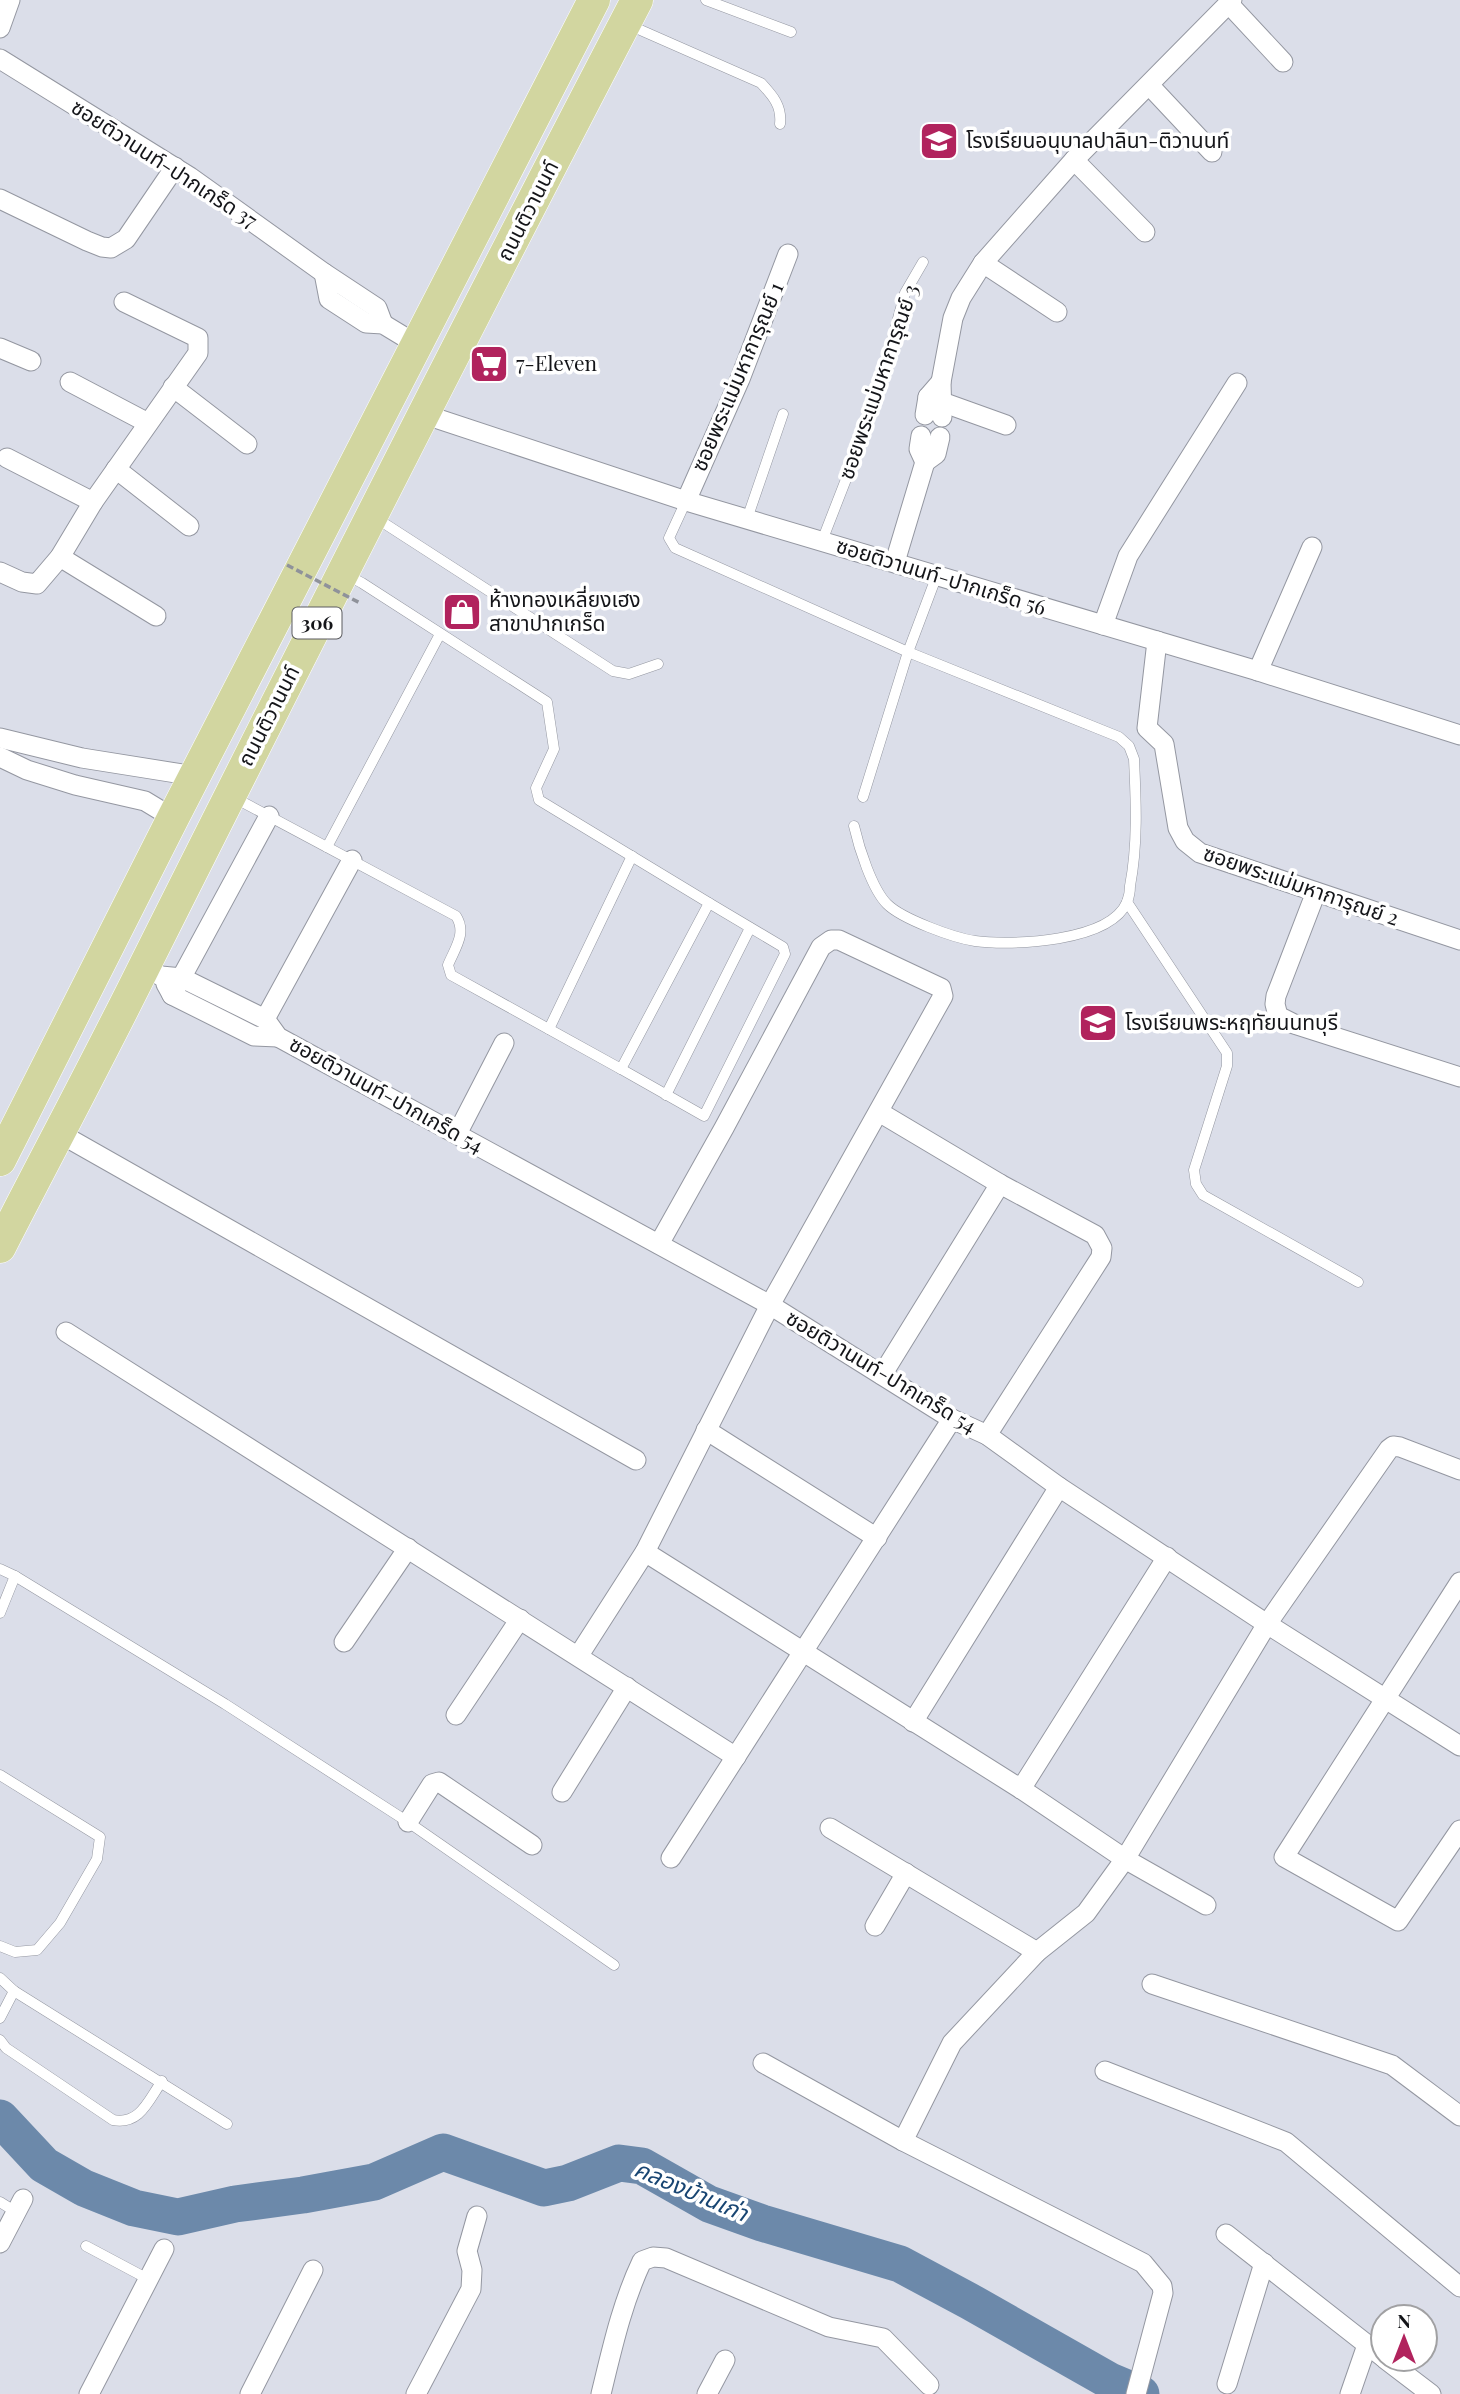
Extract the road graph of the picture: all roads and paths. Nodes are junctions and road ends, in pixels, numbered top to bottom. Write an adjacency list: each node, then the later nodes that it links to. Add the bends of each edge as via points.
1 (10, 0): 6 (street)
2 (594, 0): 22 (main road, ถนนติวานนท์ / 306)
3 (706, 0): 7 (lane)
4 (1231, 2): 9 (street); 10 (street)
5 (631, 12): 11 (lane, via 761,83 781,112); 28 (main road, ถนนติวานนท์ / 306)
6 (0, 28)
7 (790, 32)
8 (0, 59): 14 (street, ซอยติวานนท์-ปากเกร็ด 37)
9 (1283, 62)
10 (1150, 86): 12 (street); 13 (street)
11 (780, 124)
12 (1212, 152)
13 (1074, 160): 16 (street); 19 (street)
14 (175, 167): 15 (street, via 126,239 111,248); 22 (street, ซอยติวานนท์-ปากเกร็ด 37, via 377,308 383,324)
15 (0, 200)
16 (1145, 232)
17 (789, 254): 36 (street, ซอยพระแม่มหาการุณย์ 1)
18 (923, 262): 41 (lane, ซอยพระแม่มหาการุณย์ 3, via 905,293 873,410)
19 (983, 262): 21 (street); 31 (street, via 953,318 934,408)
20 (124, 302): 27 (street, via 198,338 198,353)
21 (1057, 312)
22 (416, 344): 60 (main road, ถนนติวานนท์ / 306)
23 (0, 348): 24 (street)
24 (30, 361)
25 (70, 382): 30 (street)
26 (1237, 383): 51 (street, via 1128,556)
27 (173, 387): 30 (street); 33 (street)
28 (424, 414): 36 (street, ซอยติวานนท์-ปากเกร็ด 56); 38 (main road, ถนนติวานนท์ / 306)
29 (783, 414): 39 (lane)
30 (148, 423): 35 (street)
31 (1006, 425)
32 (930, 437): 44 (street, via 936,454 925,462)
33 (247, 444)
34 (7, 458): 37 (street)
35 (116, 469): 37 (street); 40 (street)
36 (686, 500): 39 (street, ซอยติวานนท์-ปากเกร็ด 56); 54 (lane, via 669,538 675,548)
37 (93, 502): 43 (street)
38 (372, 515): 47 (main road, ถนนติวานนท์ / 306); 55 (lane, via 613,671 629,674)
39 (747, 519): 41 (street, ซอยติวานนท์-ปากเกร็ด 56)
40 (189, 526)
41 (822, 541): 44 (street, ซอยติวานนท์-ปากเกร็ด 56)
42 (1312, 547): 56 (street)
43 (60, 557): 46 (street, via 37,584); 50 (street)
44 (895, 562): 48 (street, ซอยติวานนท์-ปากเกร็ด 56)
45 (287, 565): 49 (path, bridge)
46 (0, 572)
47 (342, 573): 52 (lane); 61 (main road, ถนนติวานนท์ / 306)
48 (938, 575): 51 (street, ซอยติวานนท์-ปากเกร็ด 56); 54 (lane)
49 (360, 603)
50 (156, 616)
51 (1103, 625): 53 (street, ซอยติวานนท์-ปากเกร็ด 56)
52 (440, 634): 66 (lane); 67 (lane, via 547,702 554,749 536,788 539,800)
53 (1157, 641): 56 (street, ซอยติวานนท์-ปากเกร็ด 56); 69 (street, ซอยพระแม่มหาการุณย์ 2, via 1147,729 1164,744 1178,828 1185,841 1200,853)
54 (908, 652): 62 (lane); 70 (lane, via 1119,737 1129,746 1136,800 1135,864)
55 (658, 664)
56 (1258, 671): 57 (street, ซอยติวานนท์-ปากเกร็ด 56)
57 (1460, 735)
58 (0, 738): 60 (street, via 82,758)
59 (0, 757): 64 (street, via 75,785 145,801)
60 (195, 776): 64 (main road, ถนนติวานนท์ / 306)
61 (229, 795): 63 (lane); 74 (main road, ถนนติวานนท์ / 306)
62 (863, 797)
63 (269, 816): 66 (lane); 75 (street)
64 (173, 818): 86 (main road, ถนนติวานนท์ / 306)
65 (854, 827): 70 (lane, via 870,875 887,904 918,923 972,941 1023,944 1076,935 1111,920)
66 (327, 847): 68 (lane)
67 (632, 856): 71 (lane); 77 (lane)
68 (352, 860): 76 (street); 77 (lane, via 456,916 462,933 448,965 451,975)
69 (1316, 892): 73 (street, ซอยพระแม่มหาการุณย์ 2); 81 (street, via 1276,996 1278,1016)
70 (1127, 902): 90 (lane, via 1227,1053 1227,1066 1194,1170 1195,1184 1203,1195)
71 (709, 903): 72 (lane); 80 (lane)
72 (750, 928): 82 (lane); 82 (lane, via 783,947 785,958 704,1116)
73 (1460, 940)
74 (153, 972): 75 (street); 84 (main road, ถนนติวานนท์ / 306)
75 (177, 987): 76 (street, ซอยติวานนท์-ปากเกร็ด 54); 78 (street, ซอยติวานนท์-ปากเกร็ด 54, via 254,1036)
76 (265, 1019): 78 (street, ซอยติวานนท์-ปากเกร็ด 54)
77 (549, 1029): 80 (lane)
78 (278, 1037): 85 (street, ซอยติวานนท์-ปากเกร็ด 54)
79 (504, 1043): 85 (street)
80 (621, 1069): 82 (lane)
81 (1460, 1077)
82 (666, 1095)
83 (879, 1112): 87 (street); 89 (street, via 943,992 831,940 821,947); 91 (street)
84 (59, 1133): 88 (main road, ถนนติวานนท์ / 306); 97 (street)
85 (457, 1134): 89 (street, ซอยติวานนท์-ปากเกร็ด 54)
86 (0, 1160)
87 (1000, 1184): 93 (street); 96 (street, via 1095,1235 1102,1248 1101,1257)
88 (2, 1236)
89 (659, 1244): 91 (street, ซอยติวานนท์-ปากเกร็ด 54)
90 (1358, 1282)
91 (770, 1306): 93 (street, ซอยติวานนท์-ปากเกร็ด 54); 95 (street)
92 (66, 1332): 101 (street)
93 (882, 1375): 94 (street, ซอยติวานนท์-ปากเกร็ด 54)
94 (952, 1419): 96 (street, ซอยติวานนท์-ปากเกร็ด 54); 100 (street)
95 (706, 1430): 100 (street); 102 (street)
96 (987, 1435): 99 (street, ซอยติวานนท์-ปากเกร็ด 54)
97 (636, 1460)
98 (1460, 1470): 109 (street, via 1400,1447 1389,1449)
99 (1059, 1487): 103 (street, ซอยติวานนท์-ปากเกร็ด 54); 116 (street)
100 (877, 1538): 111 (street)
101 (408, 1548): 108 (street); 110 (street)
102 (645, 1552): 111 (street); 112 (street)
103 (1167, 1557): 109 (street, ซอยติวานนท์-ปากเกร็ด 54); 120 (street)
104 (0, 1569): 105 (lane)
105 (15, 1576): 107 (lane); 122 (lane)
106 (1460, 1582): 114 (street)
107 (0, 1613)
108 (520, 1619): 112 (street); 115 (street)
109 (1267, 1624): 114 (street, ซอยติวานนท์-ปากเกร็ด 54); 127 (street)
110 (344, 1642)
111 (803, 1652): 116 (street); 118 (street)
112 (579, 1656): 113 (street)
113 (627, 1687): 118 (street); 121 (street)
114 (1383, 1699): 117 (street, ซอยติวานนท์-ปากเกร็ด 54); 124 (street, via 1284,1857 1398,1921)
115 (456, 1715)
116 (913, 1721): 120 (street)
117 (1460, 1746)
118 (736, 1757): 126 (street)
119 (0, 1775): 131 (lane, via 100,1837 97,1859 60,1923 37,1950 15,1952)
120 (1021, 1789): 127 (street)
121 (562, 1792)
122 (408, 1822): 125 (street, via 432,1784 439,1782); 133 (lane)
123 (831, 1828): 128 (street)
124 (1460, 1830)
125 (532, 1845)
126 (671, 1858)
127 (1125, 1859): 129 (street); 132 (street, via 1086,1913)
128 (906, 1873): 130 (street); 132 (street)
129 (1206, 1905)
130 (875, 1926)
131 (0, 1946)
132 (1037, 1952): 144 (street, via 952,2043)
133 (614, 1965)
134 (0, 1978): 136 (lane)
135 (1152, 1983): 142 (street, via 1392,2065)
136 (14, 1991): 137 (lane); 141 (lane)
137 (0, 2018)
138 (0, 2040): 141 (lane, via 113,2120 125,2122 139,2115)
139 (763, 2063): 144 (street)
140 (1105, 2071): 154 (street, via 1286,2142)
141 (162, 2081): 143 (lane)
142 (1460, 2116)
143 (227, 2124)
144 (903, 2141): 161 (street, via 1143,2263 1163,2293)
145 (13, 2205): 148 (street)
146 (477, 2216): 164 (street, via 467,2251 471,2289)
147 (1226, 2234): 151 (street)
148 (0, 2243)
149 (86, 2246): 153 (lane)
150 (164, 2249): 153 (street)
151 (1264, 2263): 155 (street); 159 (street)
152 (313, 2270): 163 (street)
153 (148, 2279): 162 (street)
154 (1460, 2287)
155 (1369, 2346)
156 (725, 2360): 166 (street)
157 (1369, 2368): 167 (street)
158 (1404, 2373): 168 (street)
159 (1227, 2384)
160 (929, 2385): 165 (street, via 883,2338 829,2327 653,2256 642,2261 634,2278)
161 (1138, 2386)
162 (89, 2394)
163 (250, 2394)
164 (416, 2394)
165 (601, 2394)
166 (707, 2394)
167 (1350, 2394)
168 (1431, 2394)

